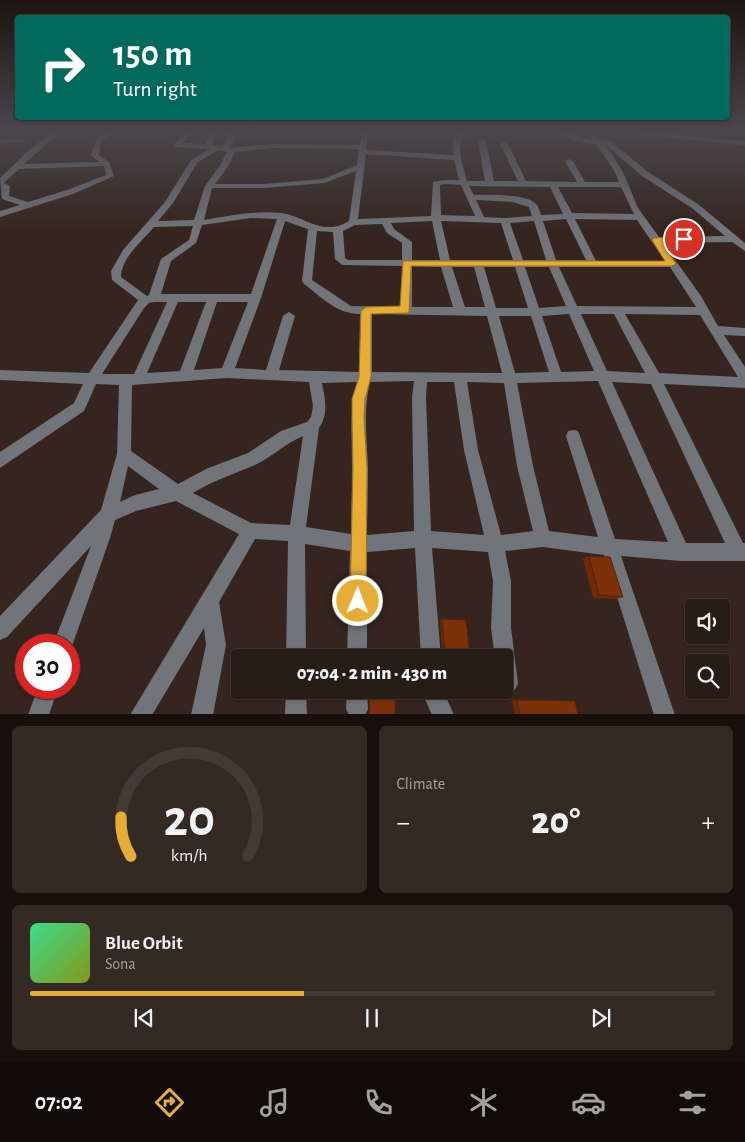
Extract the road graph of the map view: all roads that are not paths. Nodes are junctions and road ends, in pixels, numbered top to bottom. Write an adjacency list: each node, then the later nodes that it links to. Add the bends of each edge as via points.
1 (20, 164): 13 (street)
2 (97, 164): 13 (street)
3 (106, 164): 23 (street, via 110,176)
4 (193, 164): 35 (street, via 169,203)
5 (225, 164): 21 (street)
6 (460, 164): 14 (street)
7 (486, 164): 16 (street)
8 (514, 164): 18 (street)
9 (571, 164): 17 (street)
10 (614, 164): 20 (street)
11 (634, 164): 38 (street, via 695,206)
12 (361, 166): 21 (street, via 324,181); 33 (street)
13 (17, 167): 15 (street)
14 (464, 183): 16 (street); 22 (street); 28 (street, via 436,184)
15 (0, 184): 23 (street, via 6,186 5,197)
16 (490, 184): 18 (street)
17 (582, 184): 19 (street); 20 (street)
18 (524, 185): 19 (street)
19 (553, 185): 26 (street)
20 (624, 185): 27 (street)
21 (209, 186): 34 (street)
22 (471, 197): 29 (street); 30 (street, via 526,202 532,206)
23 (28, 205): 24 (street)
24 (0, 214)
25 (282, 216): 34 (street, via 252,215); 36 (street); 51 (street)
26 (569, 216): 27 (street); 30 (street); 44 (street)
27 (640, 217): 40 (street)
28 (436, 218): 29 (street); 31 (street); 46 (street)
29 (481, 219): 32 (street)
30 (538, 219): 32 (street); 47 (street)
31 (385, 221): 33 (street); 45 (street, via 390,230 407,242)
32 (505, 221): 43 (street)
33 (353, 222): 37 (street)
34 (199, 223): 35 (street); 52 (street, via 193,241 166,259)
35 (151, 224): 52 (street, via 127,252 115,275)
36 (313, 228): 37 (street); 57 (street, via 307,281 344,308)
37 (338, 230): 45 (street, via 340,259 343,262)
38 (732, 239): 39 (street); 40 (street); 41 (street)
39 (745, 239)
40 (657, 240): 48 (street)
41 (745, 248)
42 (478, 262): 43 (street); 46 (street); 58 (street)
43 (518, 262): 47 (street); 60 (street)
44 (592, 262): 47 (street); 48 (street)
45 (406, 263): 46 (street); 53 (street)
46 (446, 263): 54 (street)
47 (552, 263): 55 (street)
48 (672, 264): 59 (street)
49 (174, 298): 50 (street); 52 (street); 78 (street)
50 (213, 298): 51 (street); 67 (street)
51 (255, 298): 64 (street)
52 (149, 299): 76 (street)
53 (406, 310): 54 (street); 57 (street)
54 (460, 310): 58 (street)
55 (574, 310): 56 (street); 60 (street); 68 (street)
56 (617, 310): 59 (street); 77 (street)
57 (366, 311): 69 (street)
58 (491, 311): 60 (street); 73 (street)
59 (703, 311): 62 (street)
60 (535, 312): 74 (street)
61 (288, 316): 66 (street)
62 (714, 330): 63 (street); 75 (street)
63 (745, 332)
64 (227, 373): 66 (street); 67 (street)
65 (0, 375): 76 (street)
66 (271, 375): 70 (street)
67 (185, 376): 78 (street)
68 (603, 376): 74 (street); 77 (street); 93 (street)
69 (365, 377): 70 (street); 71 (street); 90 (street, via 358,417)
70 (314, 378): 80 (street, via 320,406 318,418)
71 (422, 378): 72 (street); 89 (street, via 419,397)
72 (460, 378): 73 (street); 91 (street, via 471,450)
73 (510, 378): 74 (street); 88 (street, via 525,466)
74 (557, 378)
75 (745, 378)
76 (92, 379): 78 (street); 83 (street, via 79,407)
77 (655, 379): 79 (street); 94 (street)
78 (132, 380): 82 (street)
79 (745, 383)
80 (312, 426): 84 (street, via 286,436 253,458 211,474); 87 (street)
81 (573, 436): 92 (street)
82 (124, 454): 84 (street); 85 (street)
83 (0, 461)
84 (177, 492): 85 (street, via 135,503); 86 (street)
85 (108, 515): 96 (street); 97 (street)
86 (250, 531): 87 (street); 95 (street)
87 (298, 534): 90 (street); 98 (street)
88 (543, 539): 91 (street); 92 (street)
89 (423, 540): 90 (street); 91 (street); 100 (street)
90 (359, 544): 99 (street)
91 (495, 544): 101 (street, via 502,581)
92 (611, 547): 93 (street); 110 (street)
93 (681, 552): 94 (street)
94 (742, 552)
95 (210, 601): 106 (street); 107 (street, via 216,645)
96 (0, 630)
97 (67, 634)
98 (296, 649)
99 (357, 649)
100 (430, 649)
101 (504, 649)
102 (44, 699): 105 (street)
103 (296, 699): 108 (street)
104 (435, 699): 109 (street)
105 (38, 714)
106 (140, 714)
107 (202, 714)
108 (296, 714)
109 (444, 714)
110 (665, 714)

